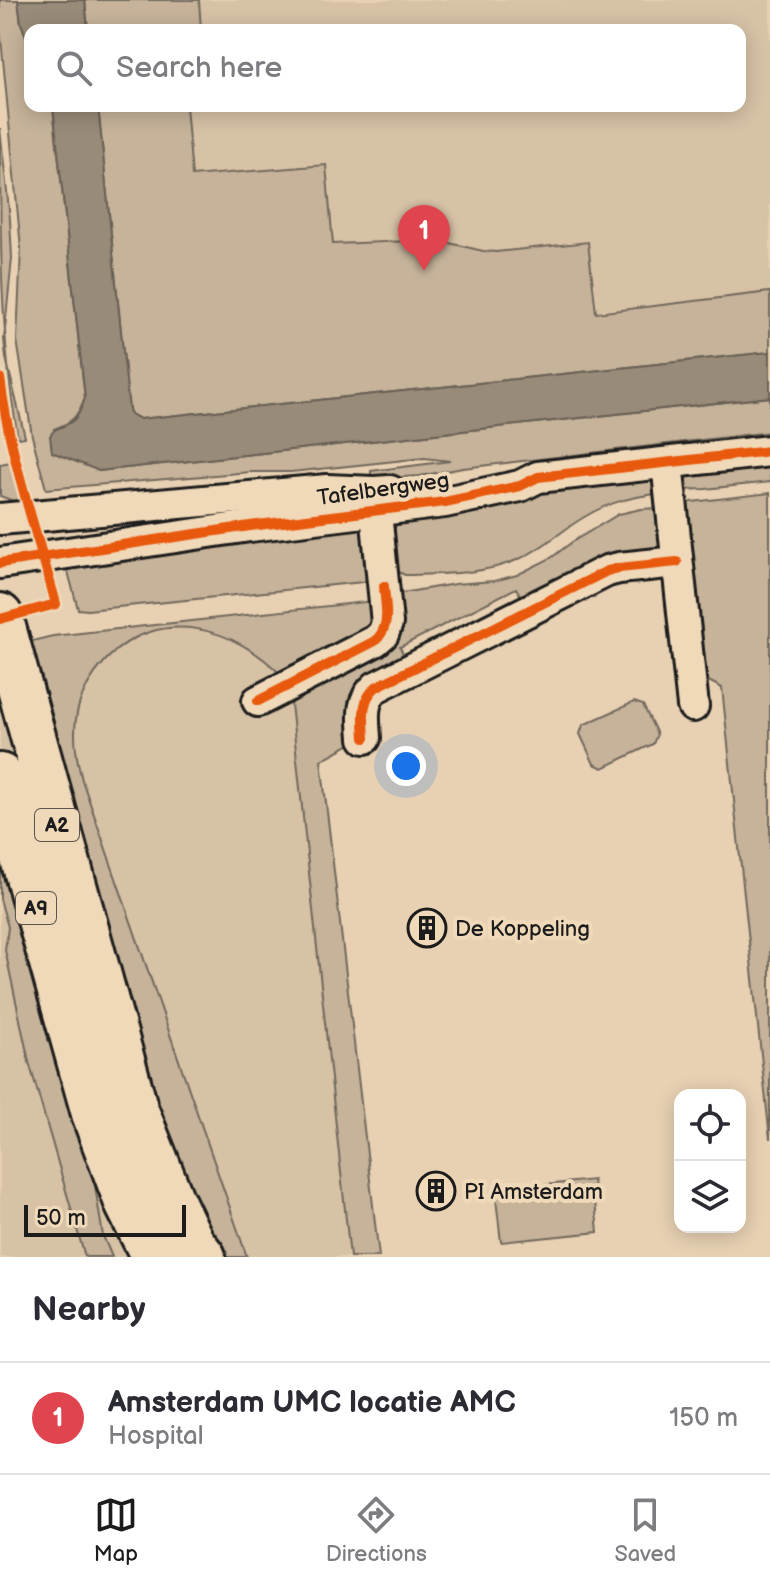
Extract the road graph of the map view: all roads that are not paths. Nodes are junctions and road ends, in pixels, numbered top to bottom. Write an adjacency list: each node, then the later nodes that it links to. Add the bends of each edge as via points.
1 (770, 451): 2 (street, Tafelbergweg)
2 (667, 463): 3 (street, Tafelbergweg, via 538,477 520,486 445,502); 5 (street)
3 (375, 501): 4 (street, Tafelbergweg, via 327,490); 6 (street, Tafelbergweg); 8 (street, Tafelbergweg, via 387,623 383,634)
4 (0, 519)
5 (677, 562): 9 (street); 10 (street, via 607,571 376,687 364,706)
6 (0, 563)
7 (0, 616): 13 (highway, A2, via 136,1111 171,1199)
8 (258, 701)
9 (693, 706)
10 (365, 738)
11 (0, 776): 12 (highway, A9, via 95,1117)
12 (154, 1257)
13 (203, 1257)

